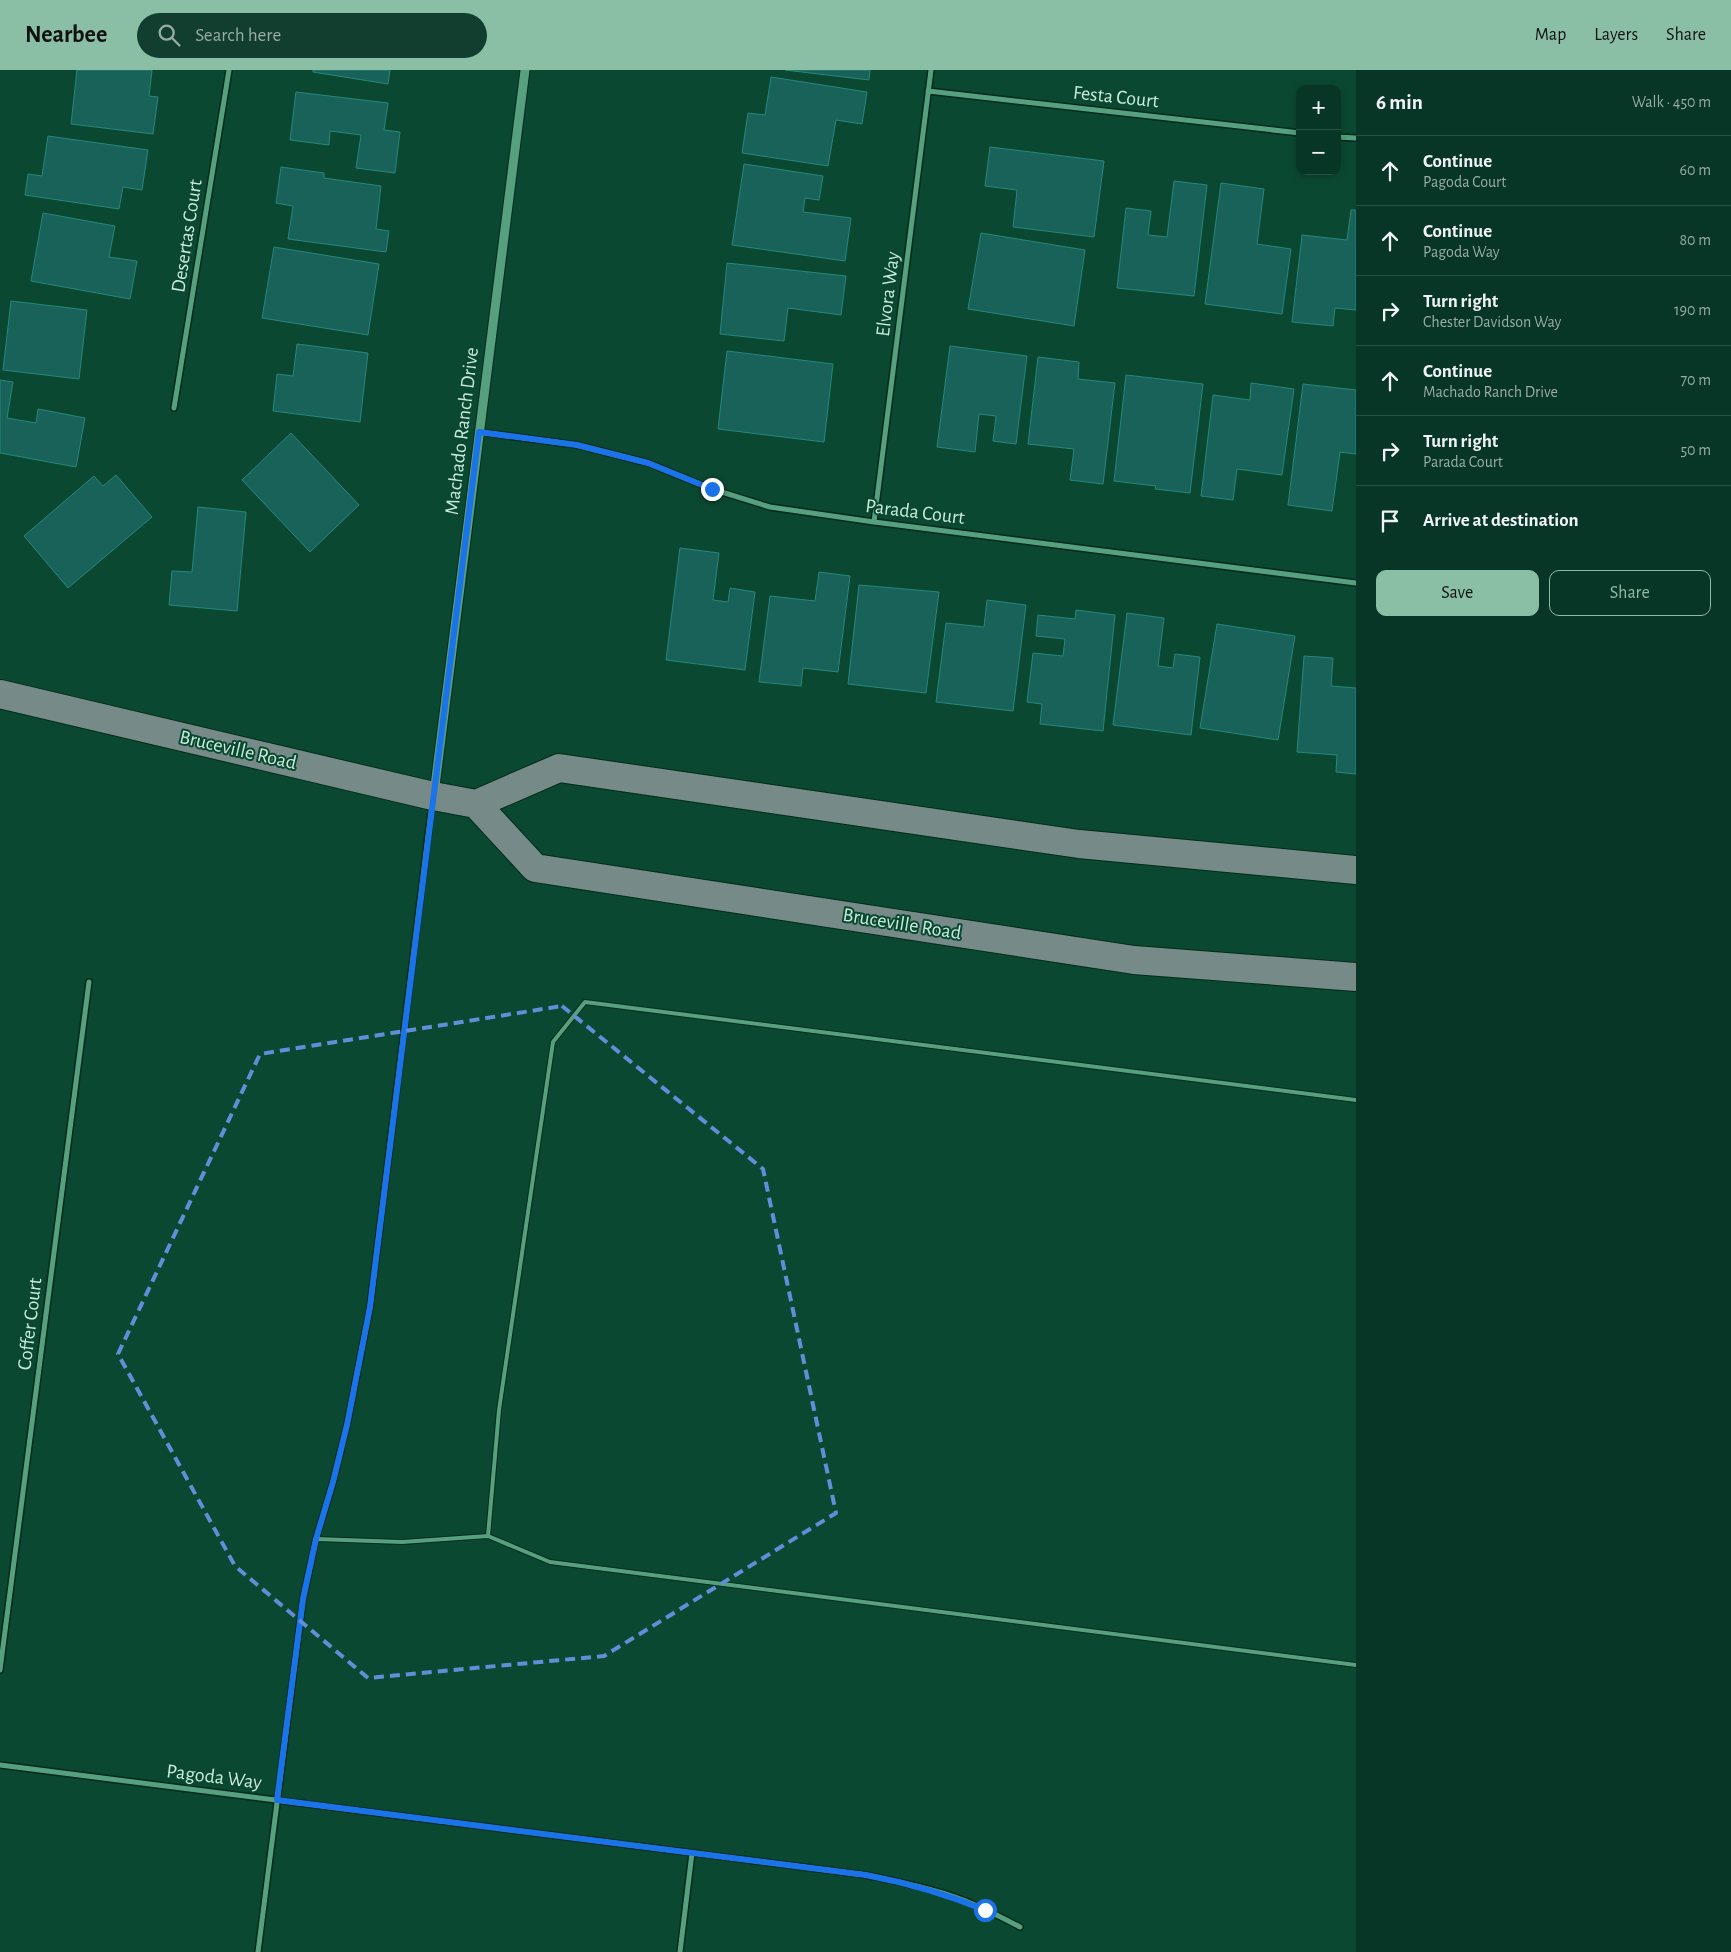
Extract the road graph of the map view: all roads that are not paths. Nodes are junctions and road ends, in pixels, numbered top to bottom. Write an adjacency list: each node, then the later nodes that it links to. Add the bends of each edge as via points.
1 (229, 70): 8 (street, Desertas Court)
2 (525, 70): 9 (street, Machado Ranch Drive)
3 (931, 70): 4 (street, Elvora Way)
4 (928, 91): 5 (street, Festa Court); 10 (street, Elvora Way)
5 (1296, 133)
6 (1341, 137): 7 (street)
7 (1356, 138)
8 (174, 408)
9 (479, 432): 10 (street, Parada Court, via 577,445 648,463 712,489 770,507); 13 (street, Machado Ranch Drive)
10 (874, 522): 11 (street, Parada Court)
11 (1356, 583)
12 (0, 694): 13 (main road, Bruceville Road)
13 (433, 796): 14 (main road, Bruceville Road); 20 (street, via 370,1307 347,1425)
14 (476, 804): 15 (main road, via 559,768 1079,844); 16 (main road, Bruceville Road, via 535,868 1134,960)
15 (1356, 870)
16 (1356, 977)
17 (89, 982): 22 (street, Coffer Court)
18 (1356, 1100): 19 (lane, via 585,1002 553,1042 499,1410)
19 (488, 1536): 20 (lane, via 402,1542); 21 (lane, via 550,1562)
20 (316, 1539): 24 (street, via 303,1599)
21 (1356, 1665)
22 (0, 1670)
23 (0, 1765): 24 (street, Pagoda Way)
24 (277, 1800): 25 (street, Pagoda Way); 27 (street)
25 (692, 1853): 26 (street, Pagoda Way, via 908,1883 949,1895); 28 (street)
26 (1020, 1927)
27 (258, 1952)
28 (680, 1952)

